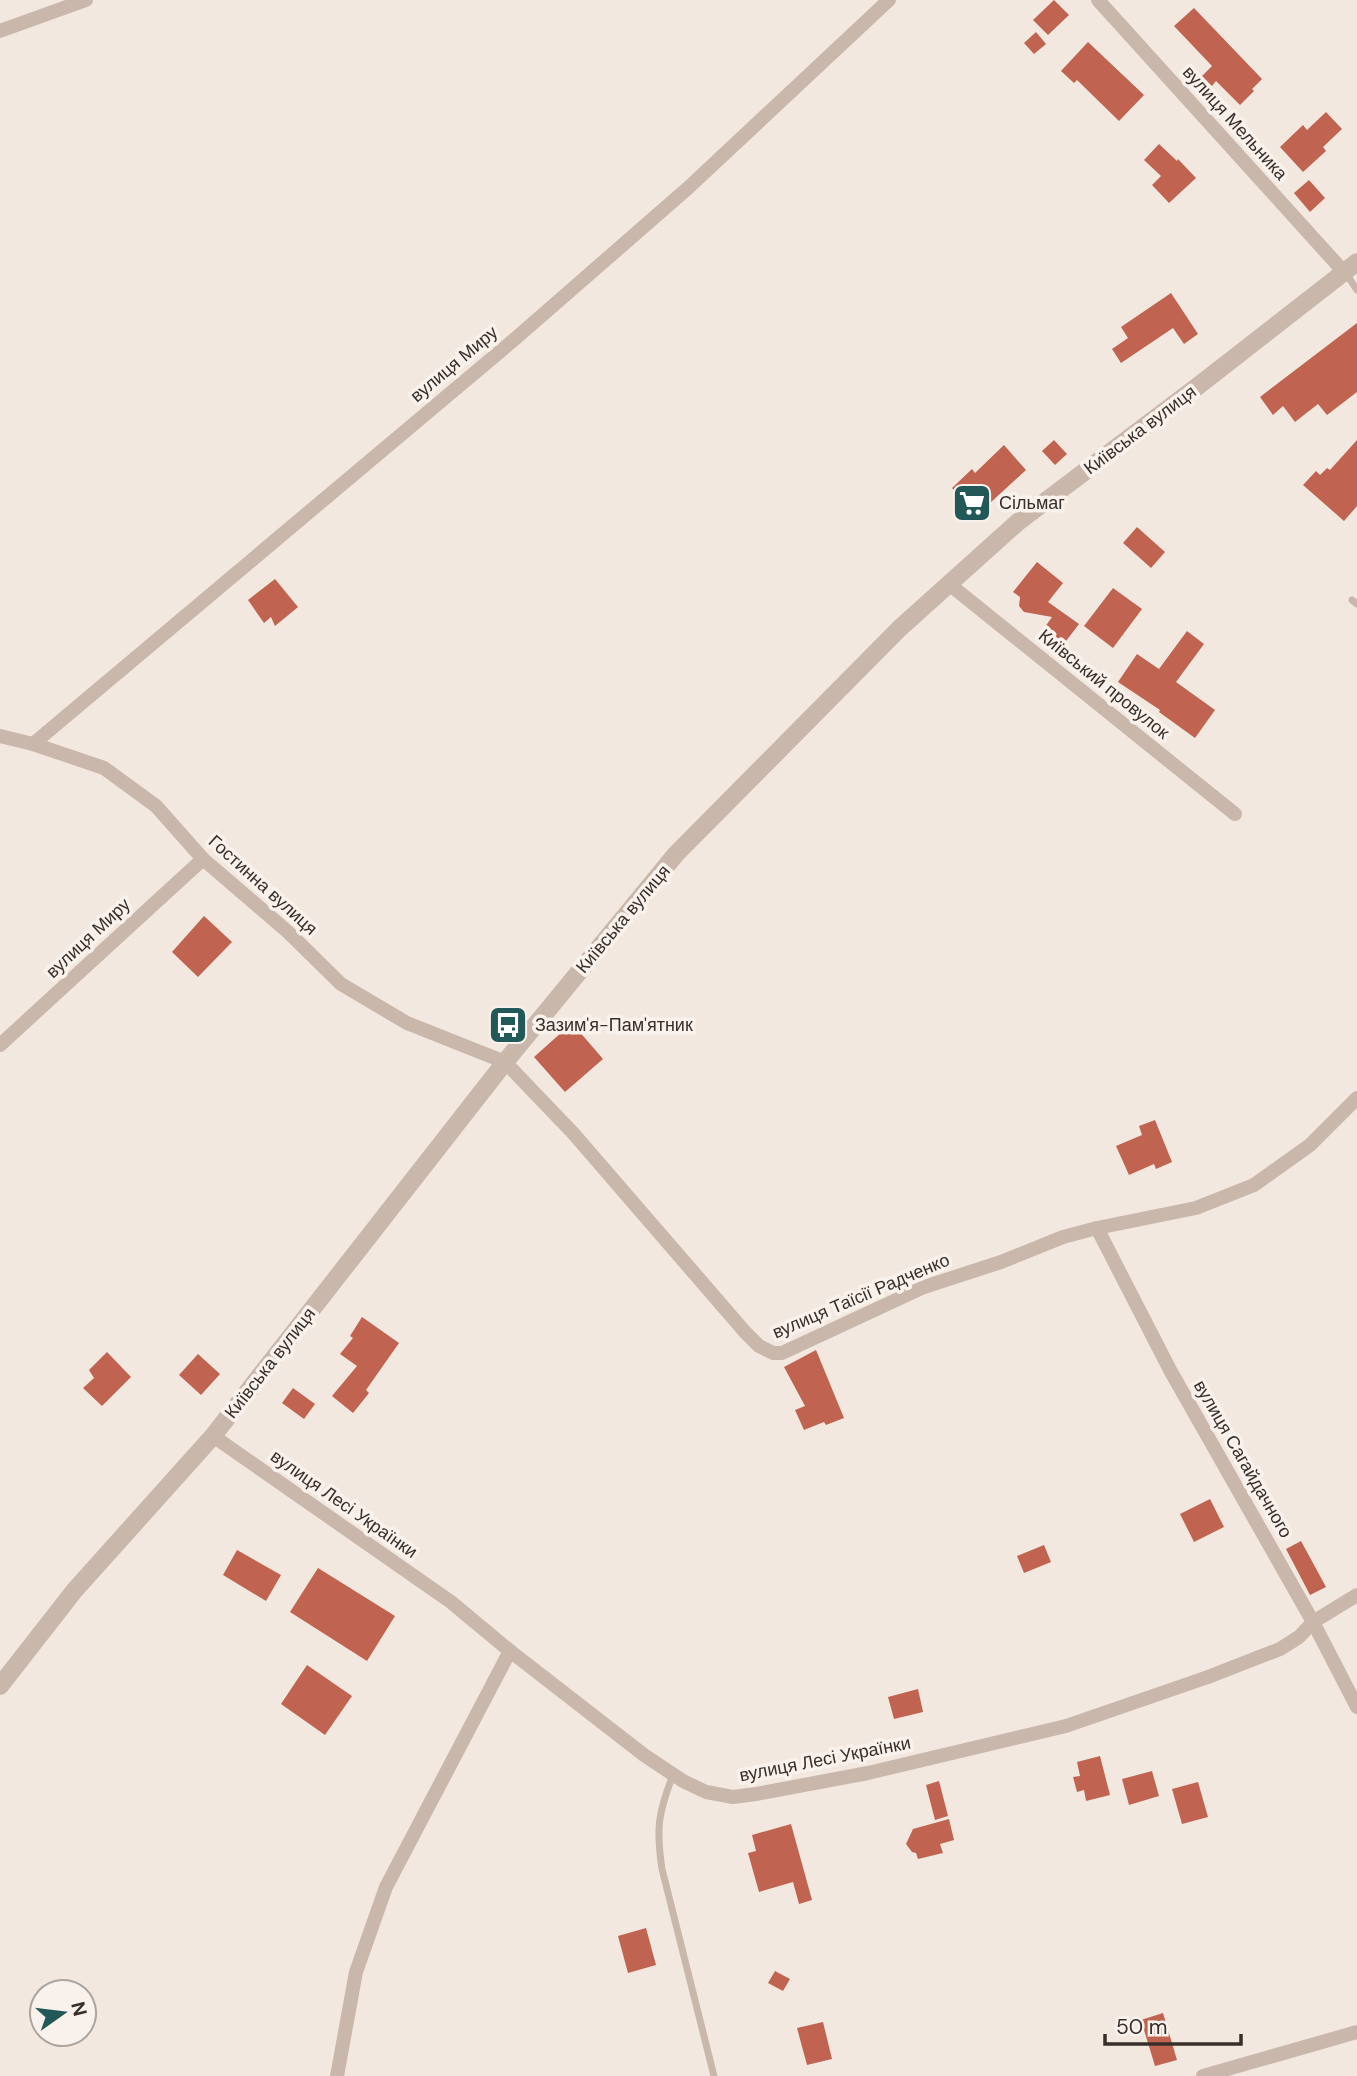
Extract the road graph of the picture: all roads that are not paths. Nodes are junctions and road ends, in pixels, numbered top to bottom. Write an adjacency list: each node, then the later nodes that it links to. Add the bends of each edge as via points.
1 (86, 0): 4 (street)
2 (889, 0): 9 (street, вулиця Миру, via 688,188 516,338)
3 (1098, 0): 5 (street, вулиця Мельника)
4 (0, 31)
5 (1351, 267): 6 (lane); 7 (street, Київська вулиця, via 1018,522)
6 (1357, 290)
7 (949, 584): 10 (street, Київський провулок); 13 (street, Київська вулиця, via 676,854)
8 (0, 736): 9 (street, Гостинна вулиця)
9 (33, 744): 11 (street, Гостинна вулиця, via 104,768 156,806)
10 (1235, 814)
11 (203, 859): 12 (street, вулиця Миру); 13 (street, Гостинна вулиця, via 341,984 407,1023)
12 (0, 1045)
13 (505, 1062): 15 (street, вулиця Таїсії Радченко, via 573,1133 745,1332 773,1353 792,1349 924,1287); 16 (street, Київська вулиця)
14 (1357, 1098): 15 (street, вулиця Таїсії Радченко, via 1310,1145 1254,1185 1196,1208)
15 (1097, 1228): 18 (street, вулиця Сагайдачного, via 1170,1370)
16 (213, 1436): 19 (street, вулиця Лесі Українки, via 451,1602); 20 (street, Київська вулиця, via 74,1591)
17 (1357, 1595): 18 (street, вулиця Лесі Українки)
18 (1313, 1622): 21 (street, вулиця Сагайдачного); 22 (street, вулиця Лесі Українки, via 1280,1649 1066,1726 868,1773 733,1797 706,1792)
19 (510, 1651): 22 (street, вулиця Лесі Українки); 24 (street, via 386,1887 356,1972)
20 (0, 1686)
21 (1357, 1707)
22 (674, 1775): 25 (lane, via 658,1820 657,1840)
23 (1357, 2032): 26 (street)
24 (337, 2076)
25 (714, 2076)
26 (1203, 2076)

